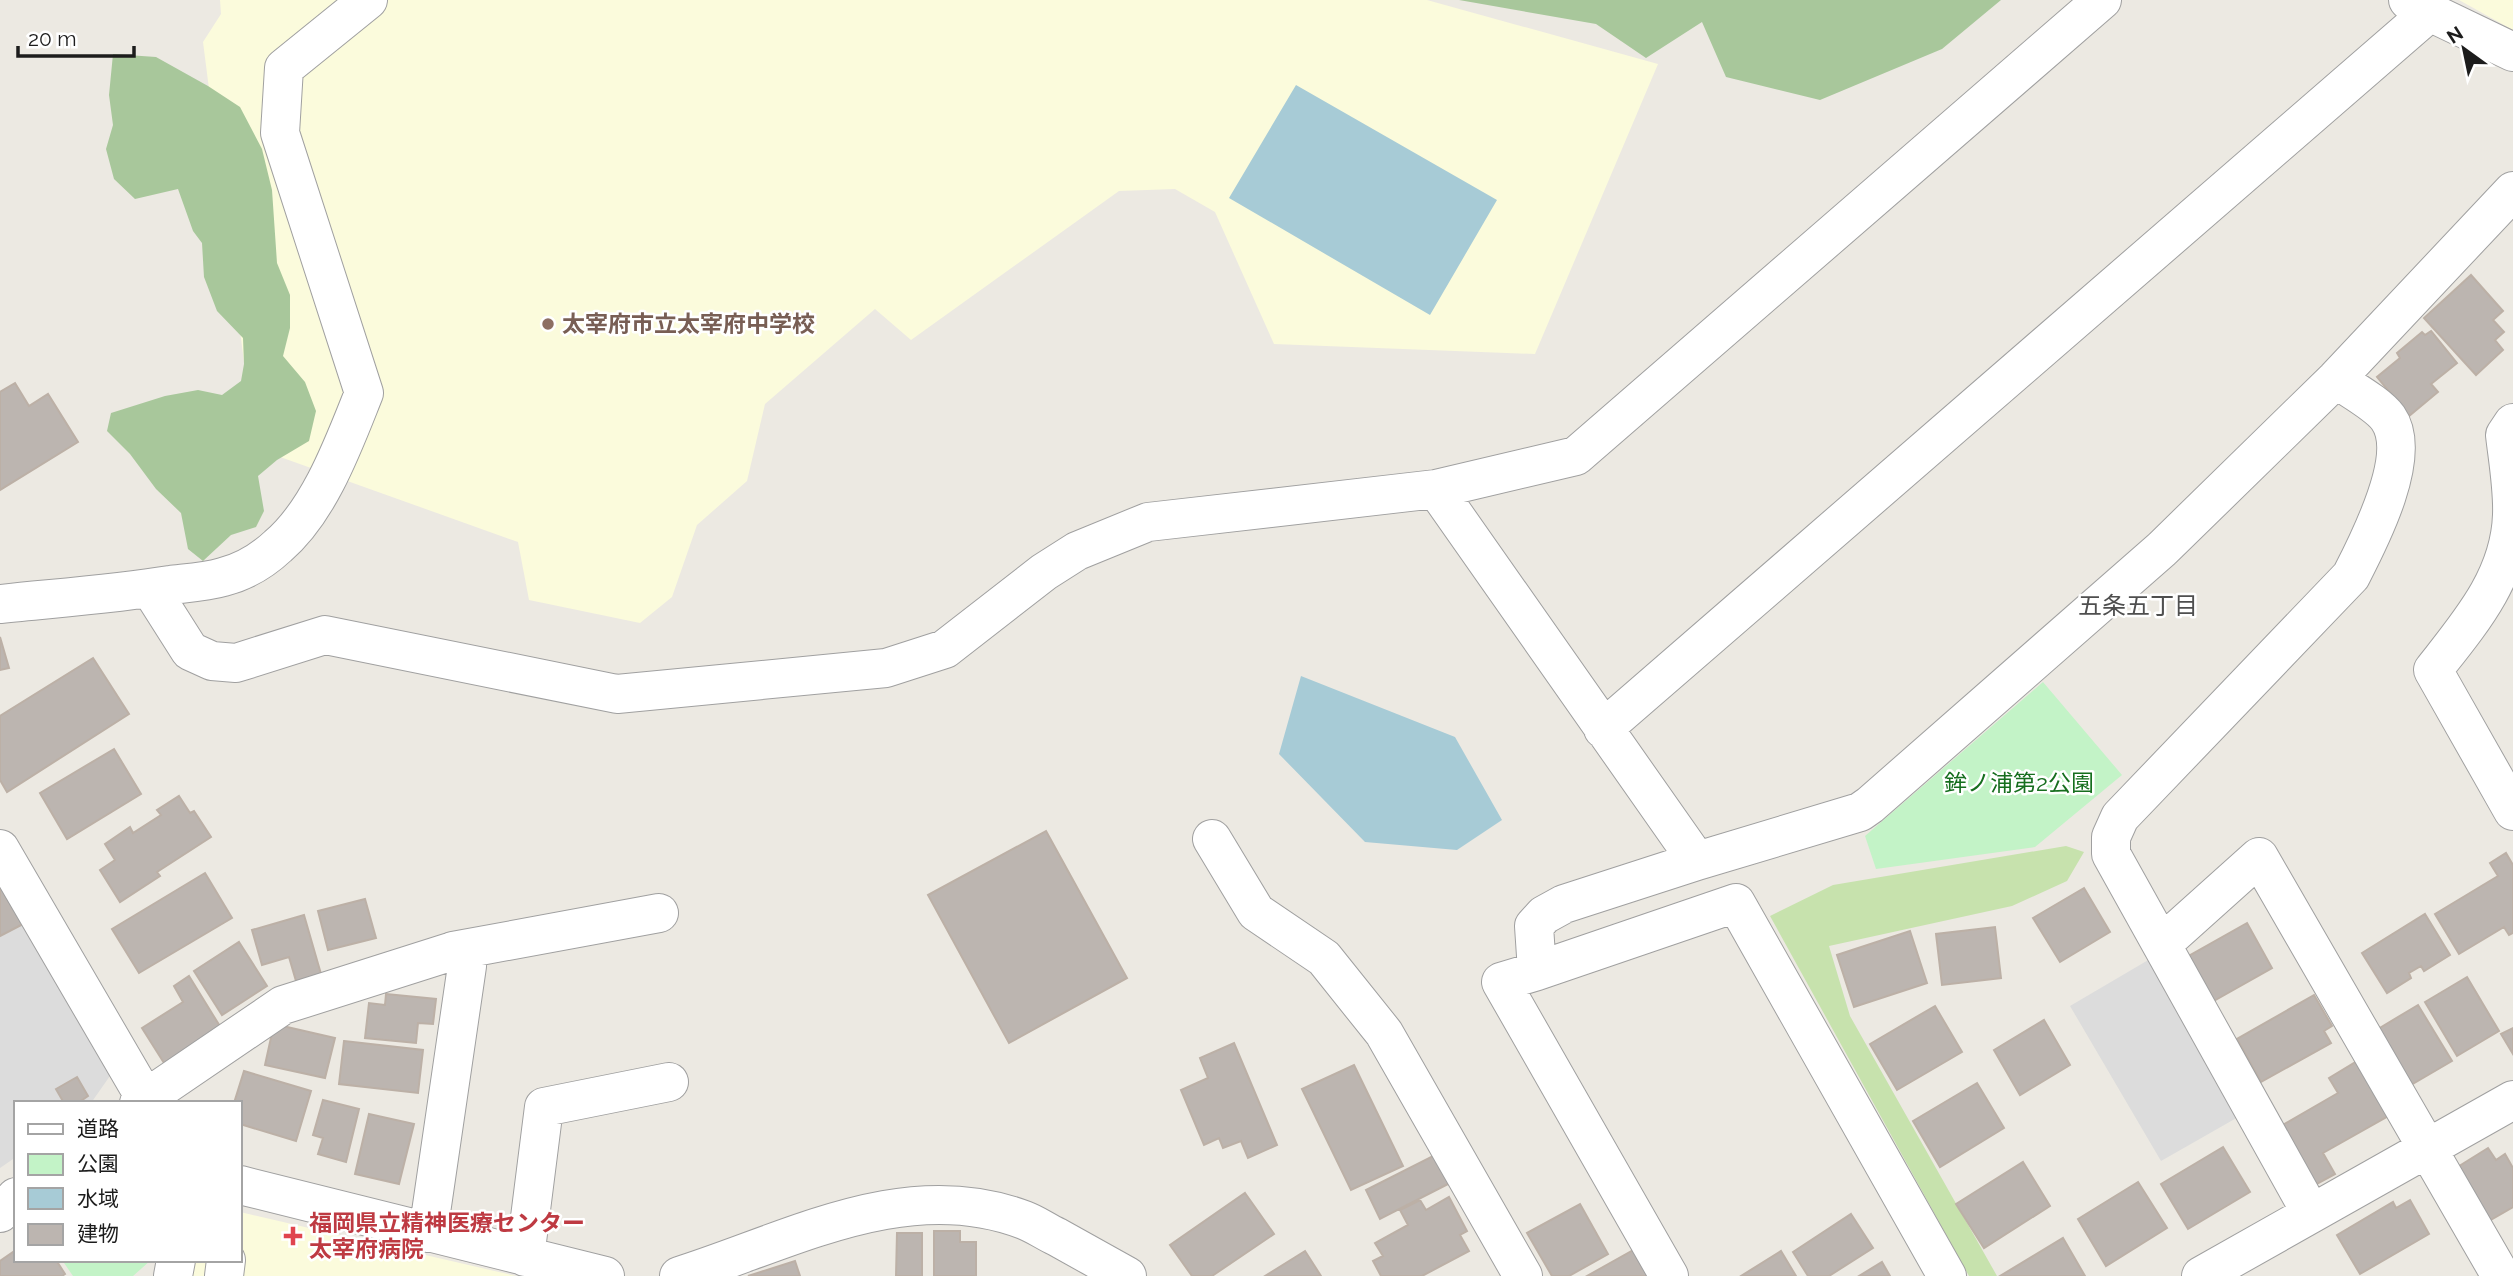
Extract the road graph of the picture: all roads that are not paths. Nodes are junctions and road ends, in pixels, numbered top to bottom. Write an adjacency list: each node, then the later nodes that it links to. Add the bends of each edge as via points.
1 (368, 0): 9 (street, via 284,68 280,133 364,393 318,493 280,545 254,565 224,577)
2 (2102, 0): 8 (street, via 1576,456)
3 (2419, 6): 4 (street); 11 (street)
4 (2513, 52)
5 (2513, 191): 6 (street)
6 (2336, 379): 15 (street, via 2162,549 1870,805 1860,812); 17 (street, via 2386,414 2392,424 2395,460 2388,493 2351,576 2120,817 2111,837 2111,854)
7 (2513, 423): 12 (street, via 2505,435 2513,512 2507,556 2476,615 2433,670)
8 (1436, 489): 9 (street, via 1148,522 1077,551 945,649 886,668 617,694 325,635 236,663 212,661 190,651); 11 (street)
9 (150, 588): 10 (street)
10 (0, 604)
11 (1603, 729): 15 (street)
12 (2513, 811)
13 (1212, 839): 33 (street, via 1256,912 1324,958 1384,1033)
14 (0, 849): 22 (street)
15 (1697, 860): 19 (street, via 1564,904 1544,915 1534,926)
16 (659, 913): 18 (street)
17 (2162, 944): 23 (street, via 2259,858); 27 (street)
18 (453, 951): 22 (street, via 283,1005); 28 (street, via 467,966)
19 (1537, 971): 34 (street, via 1501,982); 35 (street, via 1736,903)
20 (669, 1082): 29 (street, via 544,1107)
21 (2513, 1100): 23 (street)
22 (144, 1101)
23 (2428, 1148): 27 (street); 37 (street)
24 (242, 1186): 28 (street)
25 (14, 1199): 26 (street)
26 (0, 1213)
27 (2311, 1213): 36 (street)
28 (428, 1233): 29 (street)
29 (525, 1256): 30 (street)
30 (605, 1276)
31 (679, 1276): 32 (street, via 818,1226 886,1208 926,1205 995,1210 1026,1221)
32 (1127, 1276)
33 (1523, 1276)
34 (1669, 1276)
35 (1947, 1276)
36 (2201, 1276)
37 (2501, 1276)

